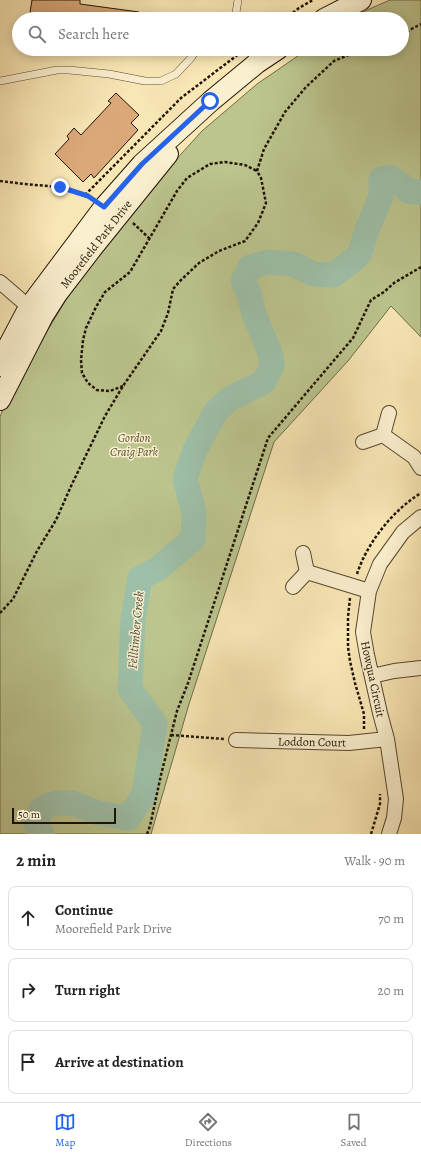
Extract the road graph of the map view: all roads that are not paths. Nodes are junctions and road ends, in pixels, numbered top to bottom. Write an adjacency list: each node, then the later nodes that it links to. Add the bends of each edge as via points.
1 (238, 0): 3 (lane)
2 (361, 0): 4 (main road)
3 (236, 12)
4 (338, 12)
5 (192, 56): 7 (lane, via 176,74 161,81 57,70)
6 (248, 56): 9 (main road, Moorefield Park Drive, via 111,211 93,246 61,288)
7 (0, 81)
8 (0, 282): 9 (street)
9 (36, 311): 10 (main road, Moorefield Park Drive, via 9,345); 11 (main road, Moorefield Park Drive)
10 (0, 366)
11 (0, 400)
12 (389, 413): 13 (street)
13 (383, 435): 14 (street); 15 (street, via 414,457)
14 (363, 442)
15 (421, 468)
16 (421, 517): 20 (street, Howqua Circuit, via 403,532 392,546 380,564)
17 (303, 553): 18 (street)
18 (307, 572): 19 (street); 20 (street)
19 (293, 587)
20 (369, 591): 22 (street, Howqua Circuit, via 363,632)
21 (421, 668): 22 (street, via 394,670)
22 (372, 676): 23 (street, Howqua Circuit)
23 (387, 739): 24 (street, Loddon Court, via 349,743); 25 (street, Howqua Circuit, via 396,799)
24 (236, 740)
25 (389, 834)

